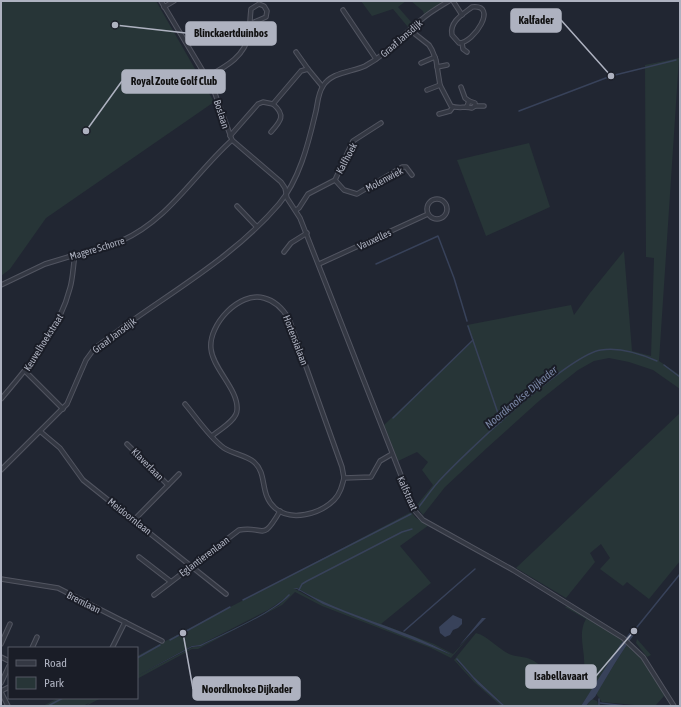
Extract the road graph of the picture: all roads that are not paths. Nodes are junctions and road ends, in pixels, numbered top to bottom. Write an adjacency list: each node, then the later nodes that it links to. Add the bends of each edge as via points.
1 (160, 1): 5 (street, Boslaan)
2 (174, 1): 5 (street)
3 (449, 1): 9 (street, Graaf Jansdijk, via 428,14)
4 (452, 1): 7 (street)
5 (164, 7): 19 (street, Boslaan)
6 (343, 10): 14 (street)
7 (462, 15): 10 (street, via 451,31 455,39); 10 (street, via 476,7 482,10 485,17 484,22 471,37)
8 (250, 24): 8 (street, via 253,7 259,4 264,6 266,16); 19 (street, via 247,42 241,53)
9 (410, 30): 13 (street, via 429,45); 14 (street, Graaf Jansdijk)
10 (462, 43): 12 (street, via 463,49)
11 (296, 52): 18 (street)
12 (467, 52)
13 (435, 57): 15 (street); 17 (street)
14 (376, 59): 21 (street, Graaf Jansdijk, via 333,77)
15 (421, 63)
16 (447, 66): 17 (street)
17 (437, 67): 20 (street)
18 (308, 69): 21 (street); 25 (street, via 300,71)
19 (207, 77): 33 (street, Boslaan)
20 (440, 85): 23 (street); 29 (street)
21 (322, 86): 36 (street, Graaf Jansdijk, via 308,143)
22 (461, 87): 24 (street)
23 (427, 90)
24 (469, 101): 26 (street); 27 (street, via 473,101)
25 (273, 104): 32 (street, via 279,109 281,116 280,122); 33 (street, Magere Schorre, via 258,104)
26 (467, 106): 27 (street); 29 (street)
27 (475, 106): 28 (street)
28 (484, 106)
29 (453, 107): 30 (street, via 450,111)
30 (439, 114)
31 (381, 123): 35 (street, Kalfhoek, via 353,141)
32 (272, 132)
33 (231, 138): 36 (street, Boslaan, via 281,182); 43 (street, Magere Schorre, via 178,199 152,223 121,242)
34 (412, 175): 35 (street, Molenwiek, via 406,167 402,167 357,194 344,190)
35 (334, 180): 38 (street, Kalfhoek, via 308,194)
36 (287, 193): 38 (street, Kalfstraat, via 287,198); 40 (street, Graaf Jansdijk)
37 (237, 206): 40 (street)
38 (296, 210): 41 (street, Kalfstraat)
39 (428, 214): 39 (street, Vauxelles, via 434,219 441,219 447,213 447,206 442,200 434,200 428,206); 44 (street, Vauxelles)
40 (256, 226): 49 (street, Graaf Jansdijk, via 223,257 94,349 86,360)
41 (307, 233): 42 (street, via 291,243); 44 (street, Kalfstraat)
42 (284, 252)
43 (75, 255): 45 (street, Magere Schorre, via 45,264); 46 (street, Keuvelhoekstraat, via 70,287 61,314)
44 (319, 264): 53 (street, Kalfstraat)
45 (1, 285)
46 (25, 371): 47 (street, Keuvelhoekstraat); 49 (street)
47 (1, 398)
48 (185, 404): 51 (street)
49 (63, 409): 50 (street, Graaf Jansdijk)
50 (40, 432): 54 (street, Graaf Jansdijk); 59 (street, Meidoornlaan, via 60,448 83,480)
51 (212, 436): 56 (street, Hortensialaan, via 234,418 237,412 236,402 212,354 212,335 235,305 248,298 263,297 278,304 289,319); 58 (street, via 224,448 253,461 260,468 264,492 270,503)
52 (127, 444): 57 (street, Klaverlaan)
53 (392, 454): 56 (street, via 380,461 371,477); 77 (street, Kalfstraat, via 412,507 420,518 513,570 630,643 643,657)
54 (1, 470)
55 (179, 474): 57 (street, Klaverlaan)
56 (344, 478): 58 (street, via 338,494 327,505 305,515)
57 (168, 485): 59 (street, Klaverlaan)
58 (280, 511): 61 (street, Eglantierenlaan, via 270,528 263,532 247,528 239,530)
59 (134, 520): 61 (street, Meidoornlaan)
60 (139, 557): 63 (street, Eglantierenlaan)
61 (191, 565): 63 (street, Eglantierenlaan); 65 (street, Meidoornlaan)
62 (1, 579): 66 (street, Bremlaan, via 58,588)
63 (170, 582): 64 (street, Eglantierenlaan)
64 (154, 594)
65 (226, 594)
66 (125, 622): 69 (street, Bremlaan); 72 (street)
67 (10, 624): 70 (street)
68 (37, 637): 71 (street)
69 (162, 641)
70 (1, 644)
71 (32, 647)
72 (112, 647)
73 (8, 668): 74 (street)
74 (1, 683)
75 (1, 691): 76 (street)
76 (8, 706)
77 (674, 706)

